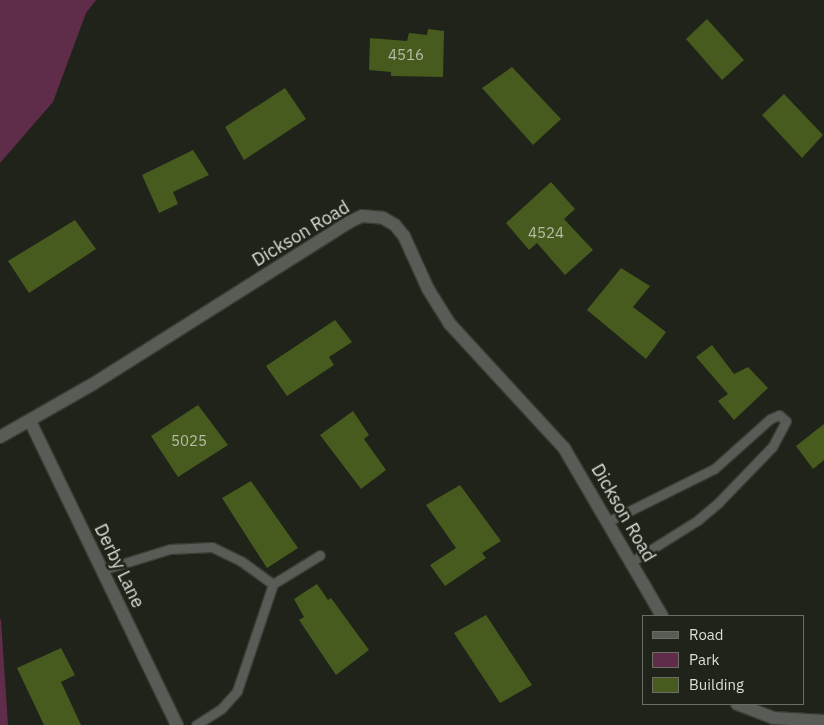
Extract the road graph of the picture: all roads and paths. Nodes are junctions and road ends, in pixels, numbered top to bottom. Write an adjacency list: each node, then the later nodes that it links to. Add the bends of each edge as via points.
1 (30, 422): 2 (street, Dickson Road); 3 (street, Dickson Road, via 349,222 362,216 376,216 395,225 404,236 428,289 449,323 558,440); 6 (street, Derby Lane)
2 (0, 437)
3 (608, 522): 5 (street, Dickson Road); 5 (lane, via 714,469 770,419 779,415 786,422 772,447 718,504)
4 (320, 555): 7 (lane)
5 (631, 562): 8 (street, Dickson Road)
6 (102, 570): 7 (lane, via 170,549 212,547 241,561); 11 (street, Derby Lane)
7 (273, 584): 12 (lane, via 237,691 222,709)
8 (661, 615)
9 (740, 705): 10 (street, via 774,718)
10 (824, 721)
11 (177, 725)
12 (196, 725)

